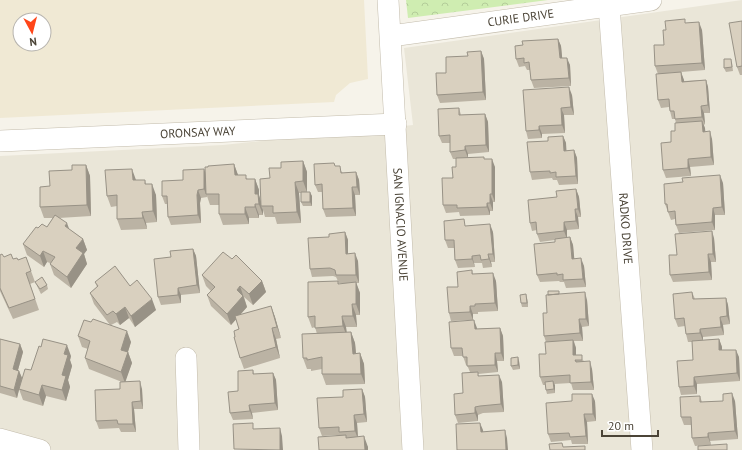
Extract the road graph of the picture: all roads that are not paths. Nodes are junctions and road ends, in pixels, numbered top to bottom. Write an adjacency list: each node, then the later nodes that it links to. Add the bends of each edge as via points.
1 (388, 0): 4 (street, SAN IGNACIO AVENUE)
2 (651, 0): 3 (street, CURIE DRIVE)
3 (609, 6): 4 (street, CURIE DRIVE); 12 (street, RADKO DRIVE)
4 (390, 36): 5 (street, SAN IGNACIO AVENUE)
5 (396, 124): 6 (street, ORONSAY WAY); 11 (street, SAN IGNACIO AVENUE)
6 (0, 141)
7 (186, 358): 10 (street)
8 (0, 439): 9 (street)
9 (40, 450)
10 (189, 450)
11 (413, 450)
12 (642, 450)

